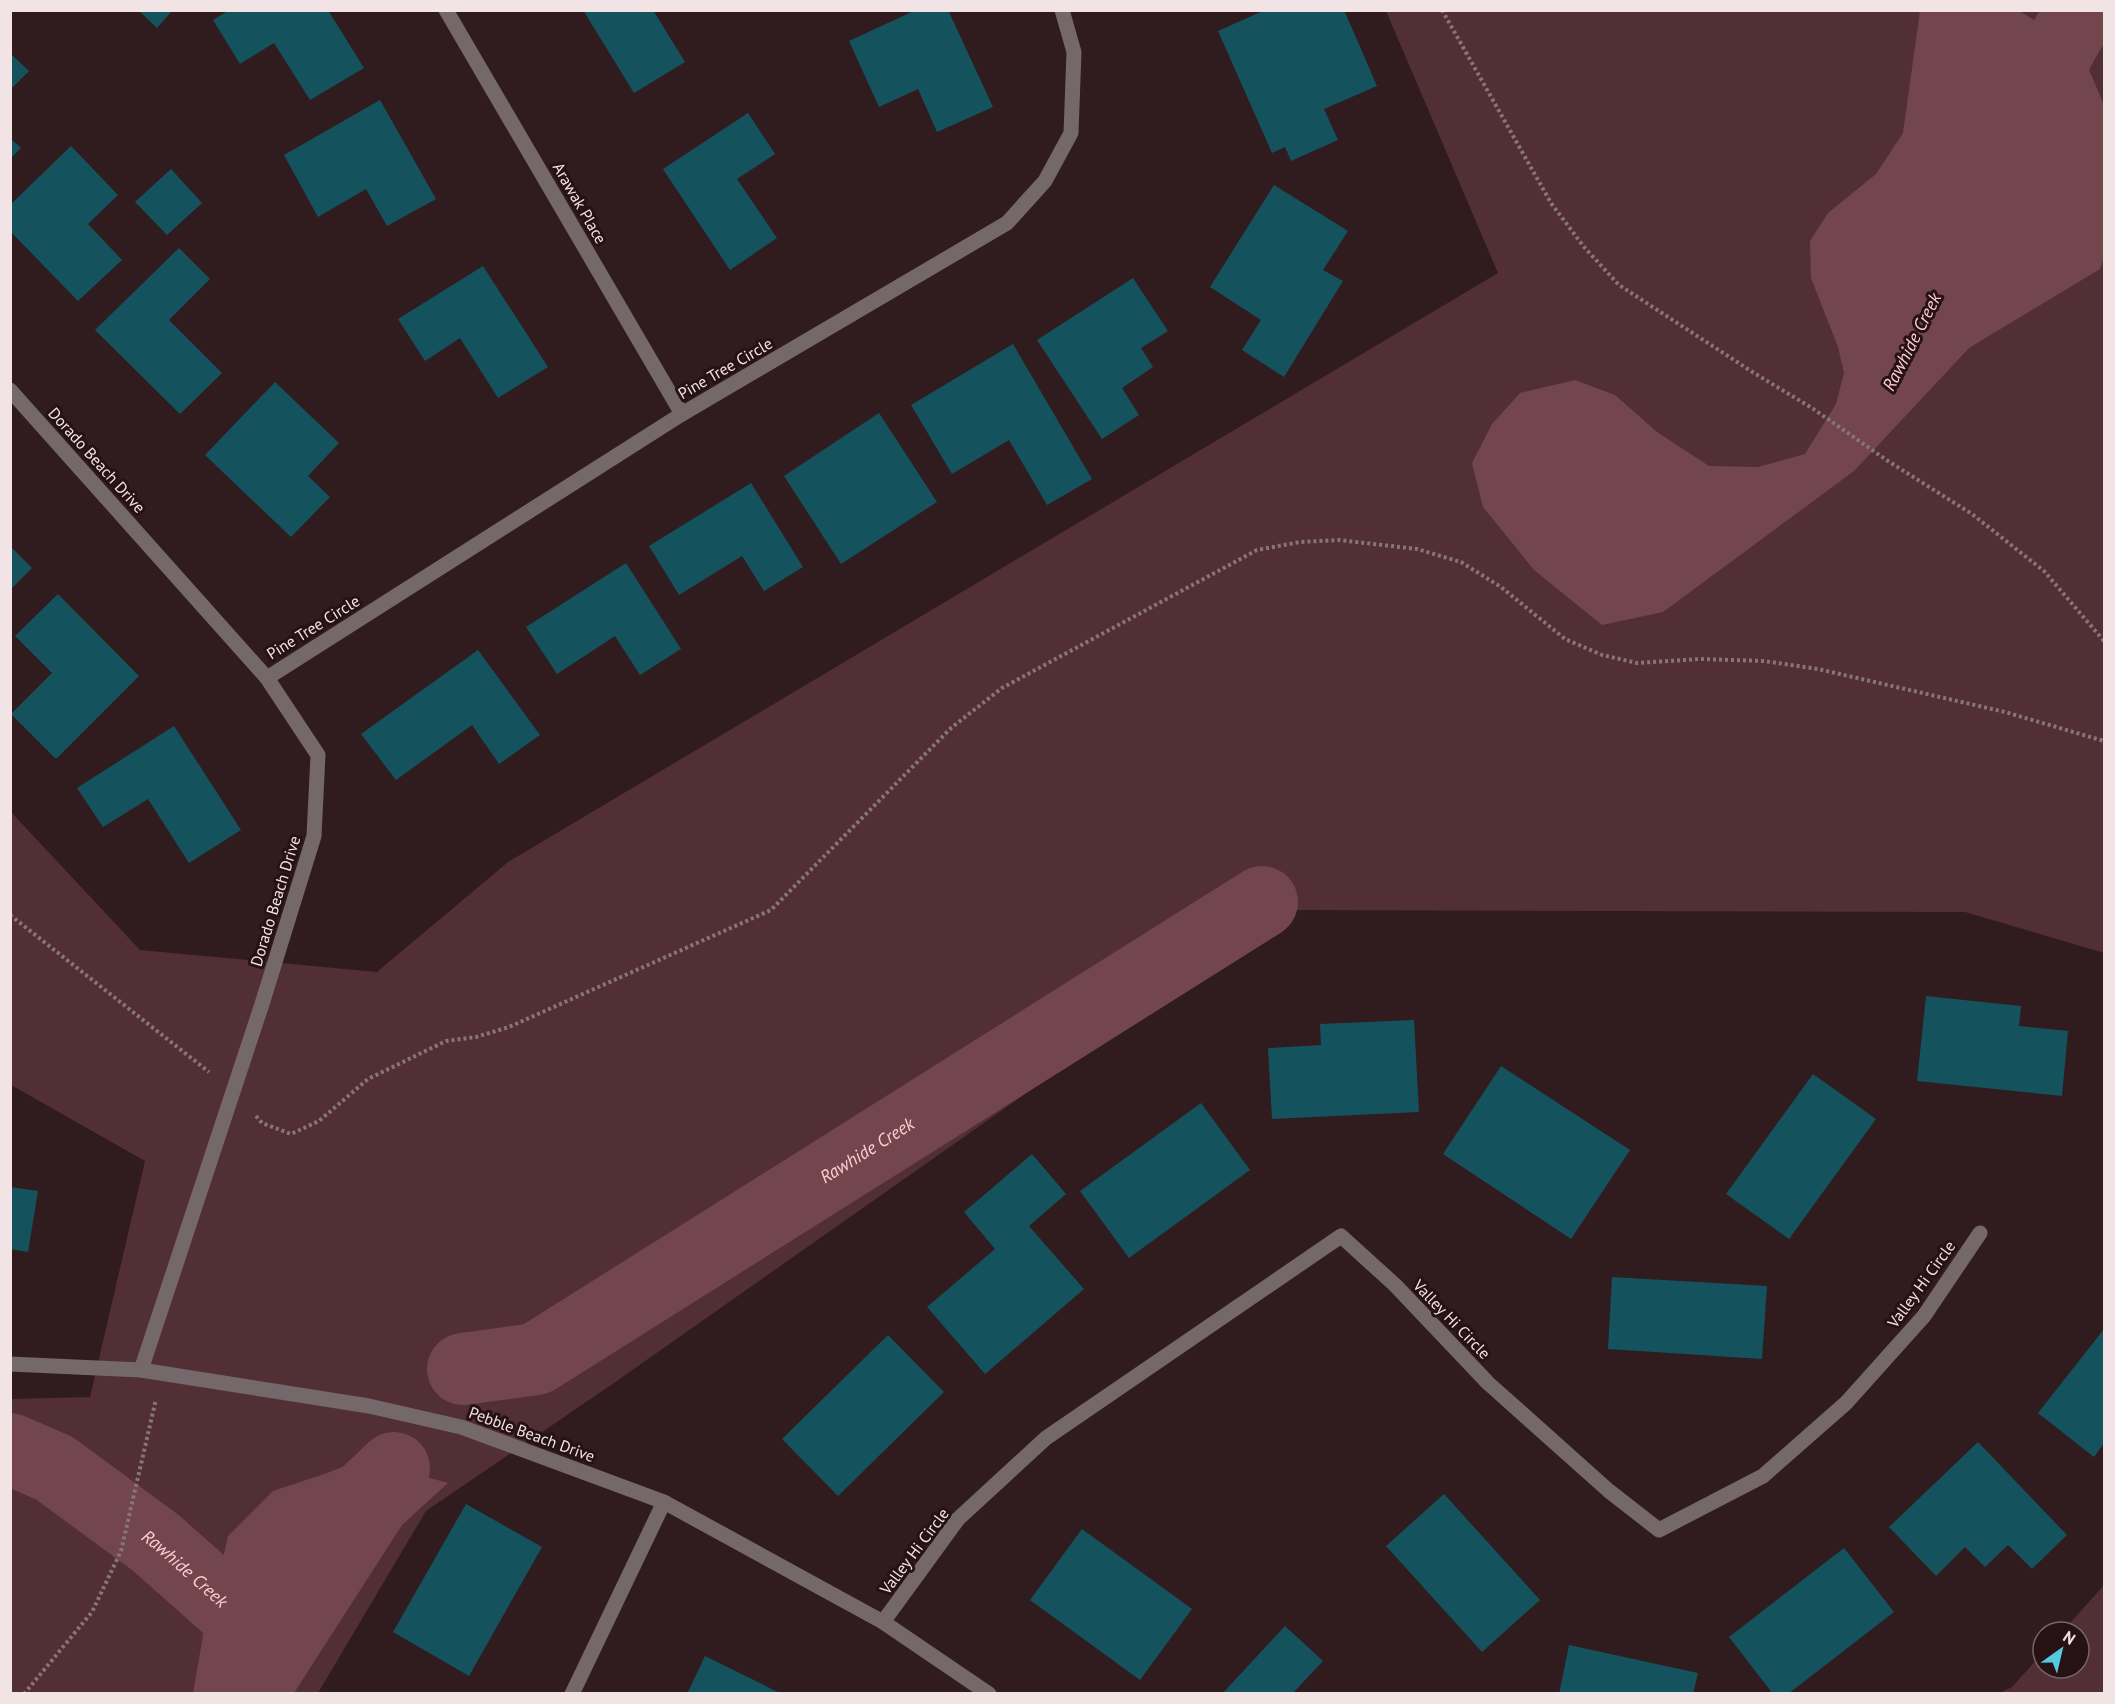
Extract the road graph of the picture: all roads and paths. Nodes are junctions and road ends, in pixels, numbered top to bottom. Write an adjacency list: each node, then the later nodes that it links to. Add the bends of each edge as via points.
1 (446, 10): 5 (street, Arawak Place)
2 (1062, 10): 5 (street, Pine Tree Circle, via 1074,52 1071,133 1045,181 1007,223)
3 (1442, 10): 6 (path, via 1551,203 1619,285 1972,514 2044,571)
4 (10, 390): 7 (street, Dorado Beach Drive)
5 (682, 414): 7 (street, Pine Tree Circle)
6 (2104, 641)
7 (267, 678): 10 (street, Dorado Beach Drive, via 318,755 314,836)
8 (2104, 741): 10 (path, via 2005,712 1818,669 1700,658 1636,663 1602,655 1565,639 1501,587 1461,562 1417,549 1339,540 1289,544 1257,550 1002,688 951,728 771,910 509,1027 446,1041 368,1079 319,1121 291,1134 262,1123)
9 (10, 915): 10 (path)
10 (233, 1091): 13 (street, Dorado Beach Drive)
11 (1980, 1233): 16 (street, Valley Hi Circle, via 1924,1316 1846,1403 1763,1476 1659,1530 1608,1491 1488,1383 1395,1285 1341,1236 1046,1438 958,1519)
12 (10, 1364): 13 (street, Pebble Beach Drive)
13 (141, 1370): 14 (street, Pebble Beach Drive)
14 (161, 1374): 15 (street, Pebble Beach Drive, via 369,1406 461,1427); 17 (path, via 121,1551 93,1612)
15 (664, 1502): 16 (street, Pebble Beach Drive); 18 (street)
16 (883, 1622): 19 (street, Pebble Beach Drive)
17 (24, 1694)
18 (572, 1694)
19 (989, 1694)

